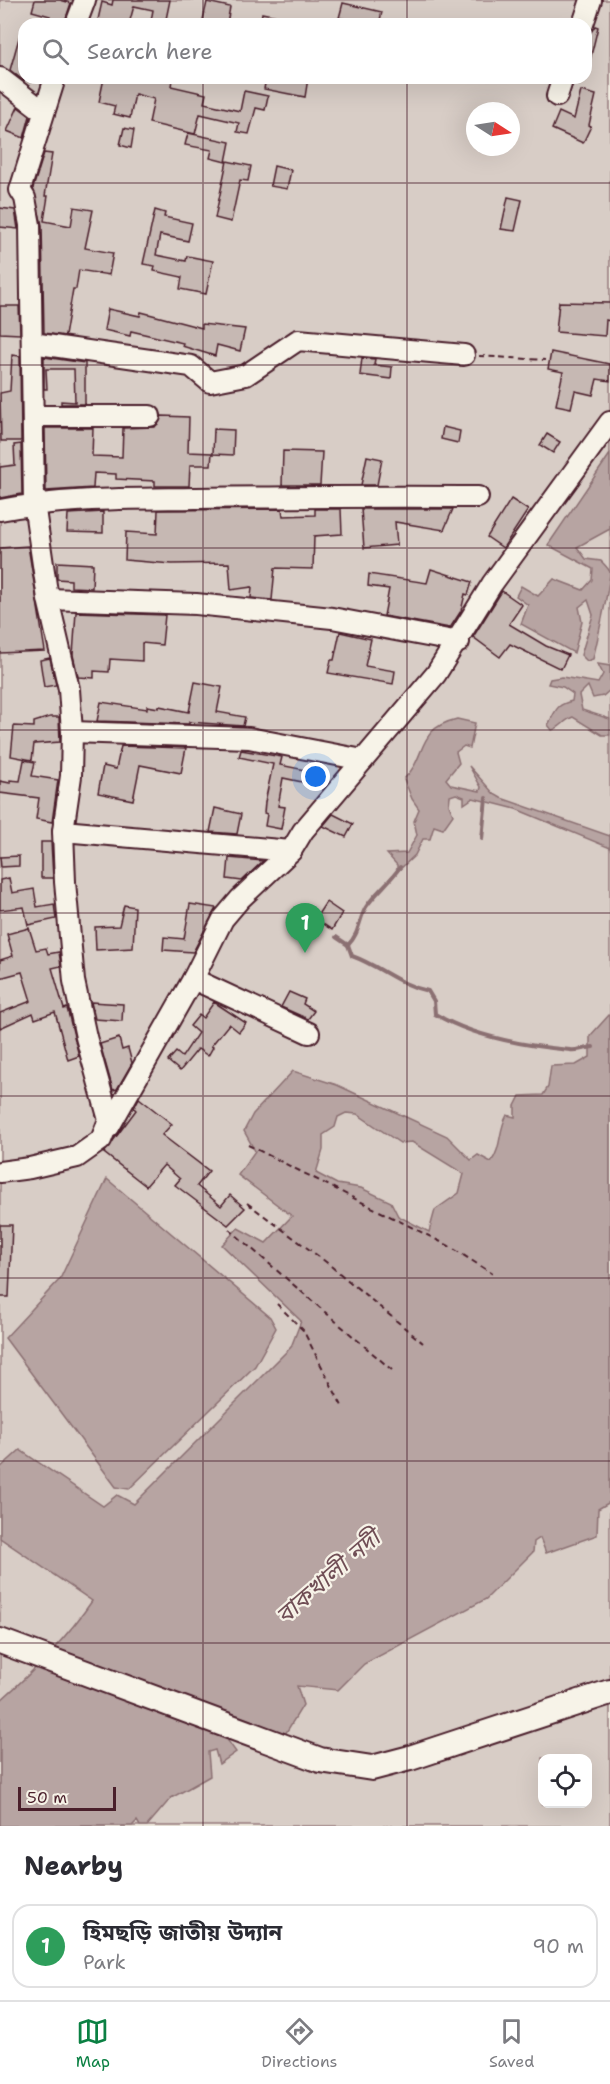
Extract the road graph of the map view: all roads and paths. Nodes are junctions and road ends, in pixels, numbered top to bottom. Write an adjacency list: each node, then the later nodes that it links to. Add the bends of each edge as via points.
1 (85, 0): 3 (street)
2 (591, 0): 4 (street)
3 (78, 18)
4 (585, 18)
5 (0, 78): 7 (street)
6 (53, 84): 7 (street)
7 (43, 111): 8 (street, via 20,189 30,225)
8 (32, 343): 9 (street, via 191,366 210,382 246,375 298,340); 11 (street)
9 (464, 355): 10 (path)
10 (545, 360)
11 (33, 416): 12 (street); 15 (street)
12 (150, 416)
13 (610, 422): 18 (street, via 492,584)
14 (478, 497): 15 (street)
15 (34, 503): 16 (street); 17 (street)
16 (0, 510)
17 (48, 599): 18 (street, via 230,607 332,618); 19 (street, via 69,689)
18 (459, 642): 20 (street)
19 (72, 732): 20 (street, via 249,738); 21 (street)
20 (363, 760): 22 (street)
21 (63, 831): 22 (street); 25 (street, via 74,981 108,1108)
22 (291, 851): 23 (street, via 223,919)
23 (193, 979): 24 (street); 25 (street)
24 (309, 1033)
25 (108, 1129): 27 (street, via 95,1145 77,1157)
26 (248, 1145): 30 (path, via 450,1246)
27 (0, 1172)
28 (248, 1203): 32 (path)
29 (229, 1229): 33 (path)
30 (493, 1274)
31 (277, 1304): 34 (path, via 303,1330)
32 (423, 1343)
33 (392, 1370)
34 (342, 1406)
35 (0, 1641): 36 (main road, via 320,1760 372,1768)
36 (610, 1692)

